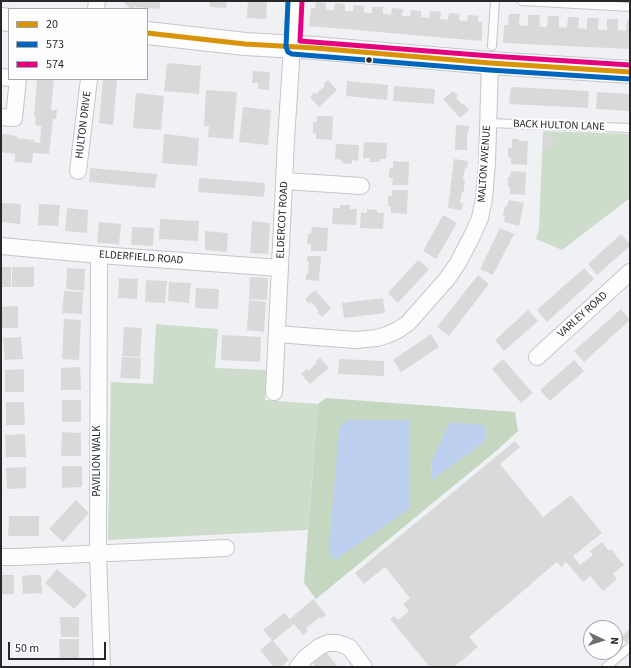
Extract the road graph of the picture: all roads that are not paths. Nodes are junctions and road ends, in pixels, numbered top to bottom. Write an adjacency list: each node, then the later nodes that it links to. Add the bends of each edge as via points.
1 (295, 1): 6 (street, ELDERCOT ROAD)
2 (494, 1): 7 (lane, MALTON AVENUE)
3 (522, 1): 4 (lane)
4 (630, 7)
5 (148, 33): 6 (main road)
6 (293, 47): 7 (main road); 15 (street, ELDERCOT ROAD)
7 (491, 54): 8 (main road); 12 (street, MALTON AVENUE)
8 (630, 72)
9 (18, 80): 11 (street, via 14,118)
10 (89, 80): 14 (street, HULTON DRIVE)
11 (1, 117)
12 (488, 123): 13 (lane, BACK HULTON LANE); 21 (street, MALTON AVENUE, via 486,183 480,218 458,263 418,312 398,330 377,338 355,340)
13 (630, 128)
14 (78, 171)
15 (285, 181): 16 (street); 19 (street, ELDERCOT ROAD)
16 (361, 186)
17 (1, 246): 18 (street, ELDERFIELD ROAD)
18 (99, 255): 19 (street, ELDERFIELD ROAD); 25 (street, PAVILION WALK)
19 (280, 268): 21 (street, ELDERCOT ROAD)
20 (630, 272): 22 (street, VARLEY ROAD)
21 (277, 334): 23 (street, ELDERCOT ROAD)
22 (537, 357)
23 (274, 392)
24 (226, 548): 25 (street)
25 (98, 554): 26 (street); 28 (street, PAVILION WALK)
26 (1, 557)
27 (630, 647): 31 (lane)
28 (102, 667)
29 (298, 667): 30 (street, via 305,658 328,643 350,648)
30 (364, 667)
31 (606, 667)

